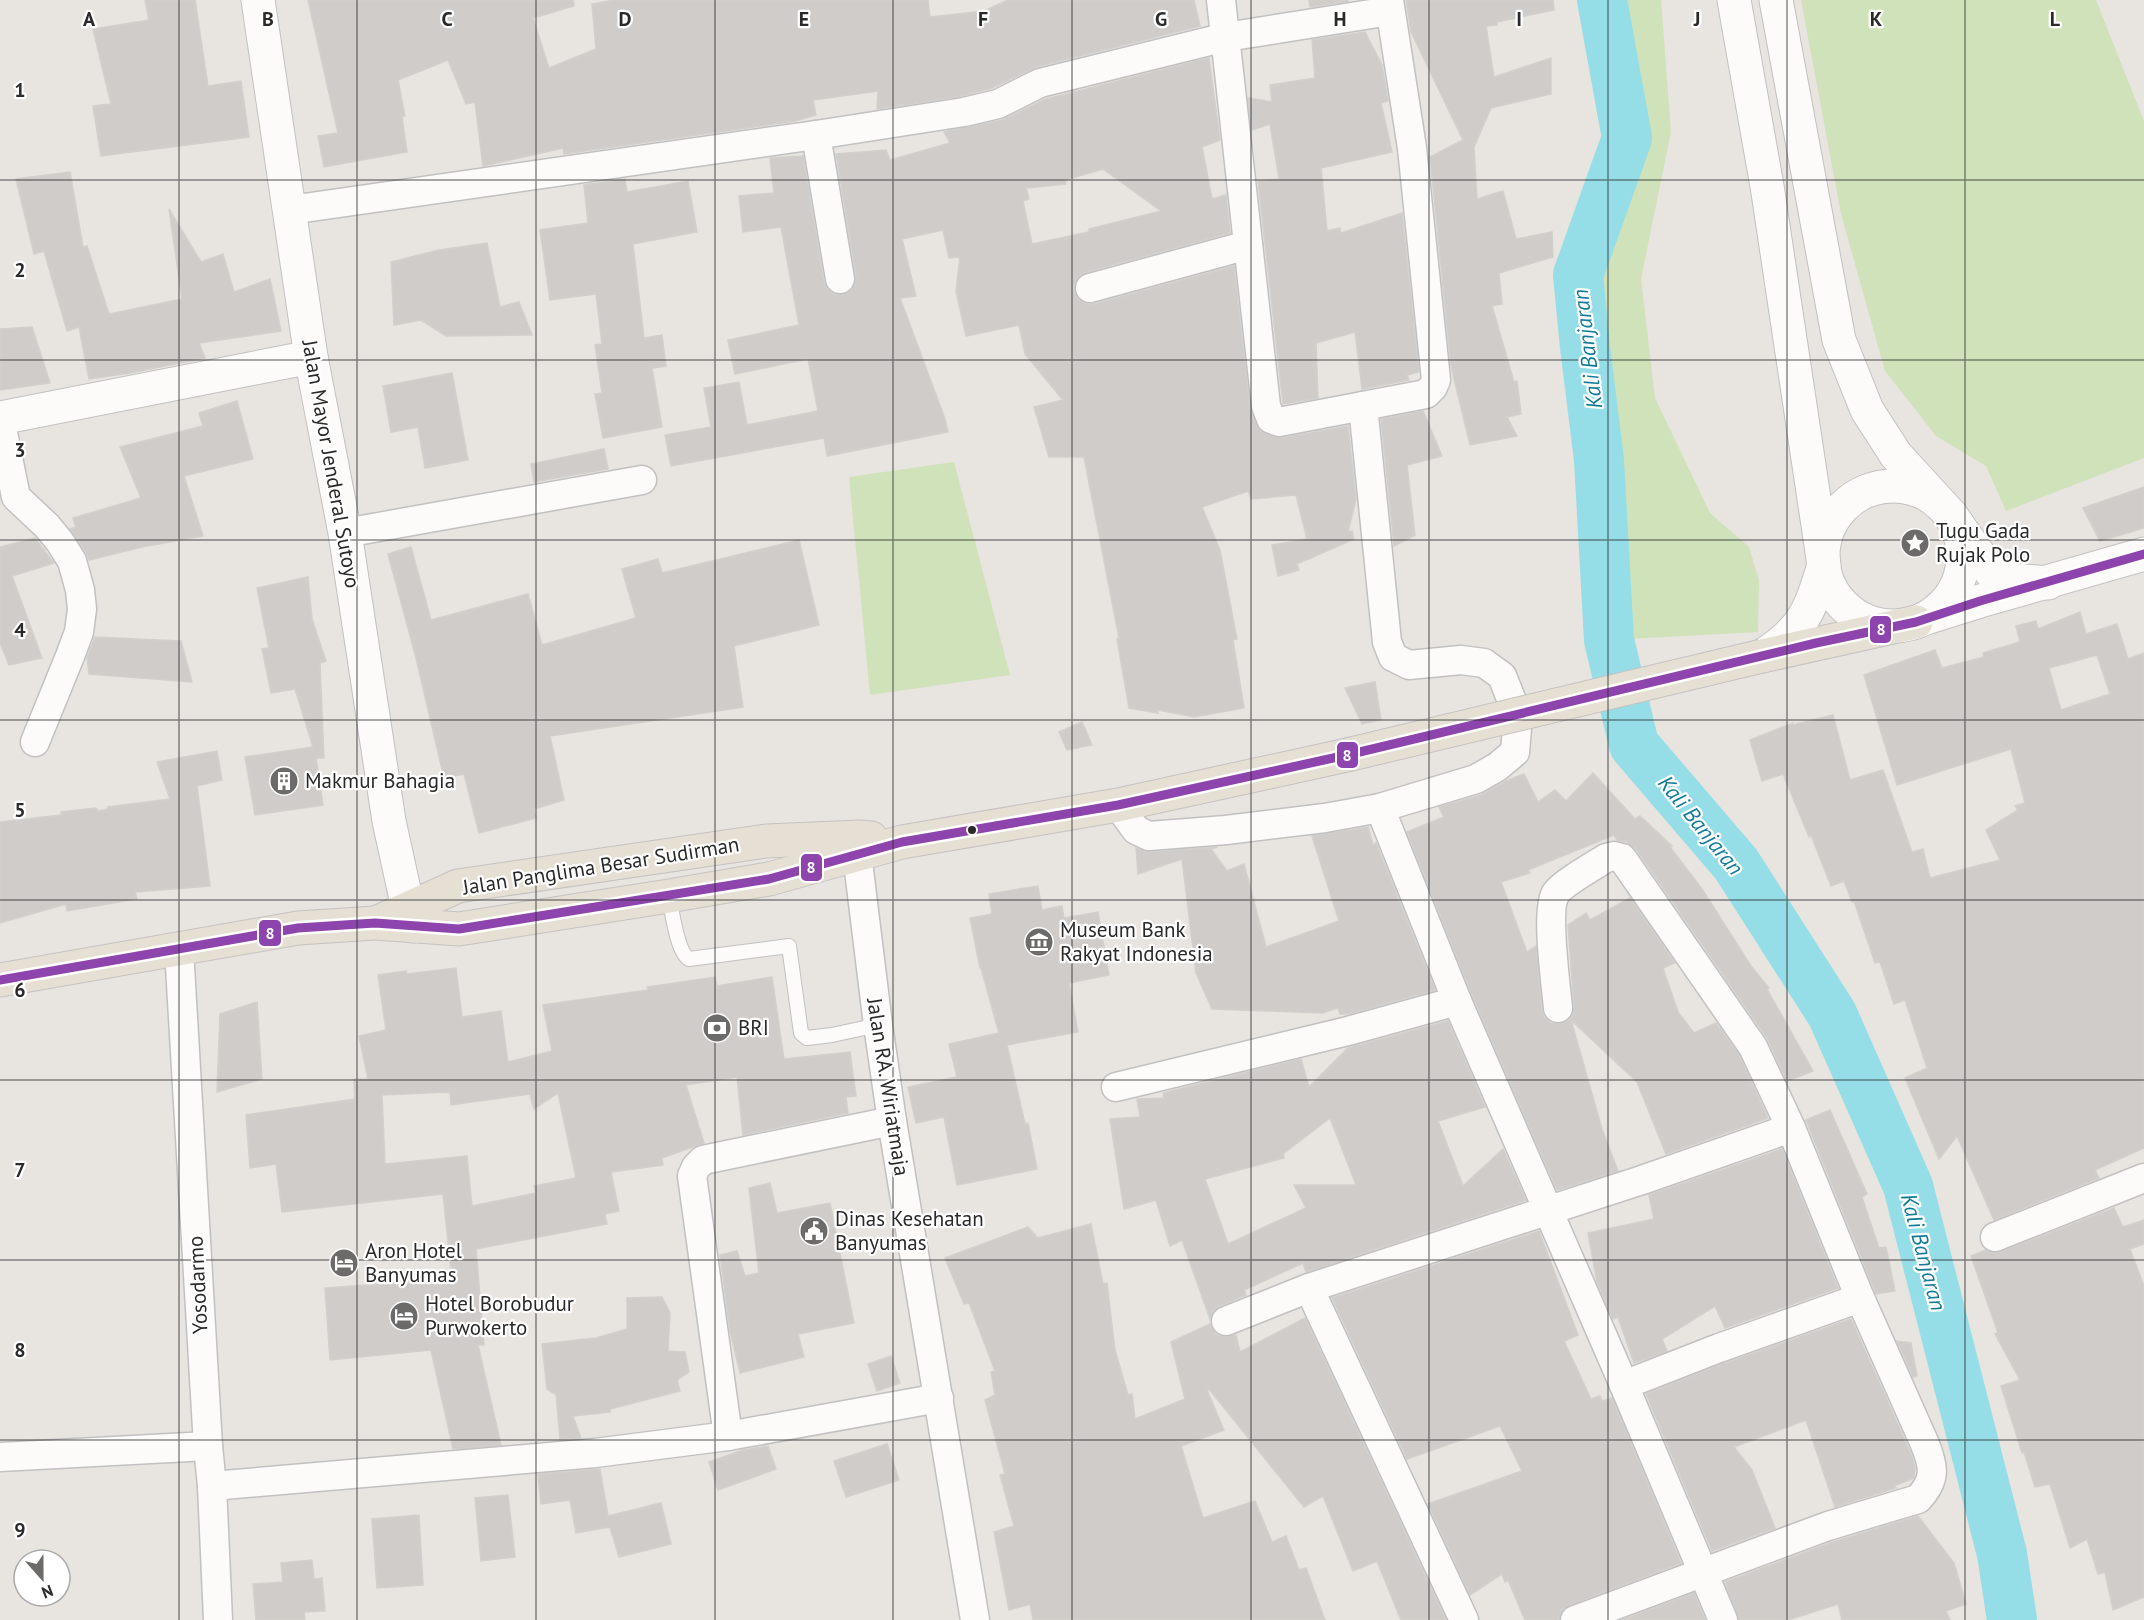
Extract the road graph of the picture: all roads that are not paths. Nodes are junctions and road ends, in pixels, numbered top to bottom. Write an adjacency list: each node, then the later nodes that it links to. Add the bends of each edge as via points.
1 (258, 0): 8 (main road, Jalan Mayor Jenderal Sutoyo)
2 (1221, 0): 6 (street)
3 (1734, 0): 19 (main road, via 1767,186)
4 (1776, 0): 16 (main road, via 1839,340 1867,410 1896,455)
5 (1390, 6): 6 (street); 13 (street, via 1412,148 1436,380 1426,394)
6 (1226, 37): 7 (street, via 1040,83 998,104 976,110); 9 (street)
7 (816, 135): 8 (street); 10 (street)
8 (290, 210): 12 (main road, Jalan Mayor Jenderal Sutoyo)
9 (1248, 245): 11 (street); 13 (street, via 1266,406 1271,419 1279,422)
10 (840, 279)
11 (1090, 288)
12 (311, 357): 14 (main road); 17 (main road, Jalan Mayor Jenderal Sutoyo)
13 (1363, 406): 25 (street, via 1387,642 1394,657 1409,665 1461,660 1484,663 1502,676 1517,728 1515,752 1497,767 1476,779)
14 (0, 418): 23 (street, via 16,497 47,526 72,561 82,609 79,632)
15 (642, 480): 17 (street)
16 (1951, 515): 19 (main road, via 1935,499 1914,489 1891,486 1868,490 1848,502 1833,520 1824,542); 20 (main road, via 1990,572 2014,580); 21 (main road, via 1960,532 1962,568 1946,601)
17 (345, 533): 28 (main road, Jalan Mayor Jenderal Sutoyo, via 389,821)
18 (2144, 554): 20 (main road)
19 (1824, 565): 21 (main road, via 1840,602 1856,615 1896,626); 22 (main road, via 1814,599 1801,623 1784,642)
20 (2049, 583): 21 (main road)
21 (1916, 622): 22 (main road, Jalan Panglima Besar Sudirman)
22 (1762, 656): 24 (main road, Jalan Panglima Besar Sudirman, bridge)
23 (34, 742)
24 (1118, 805): 25 (street, via 1136,830 1149,836 1248,828); 26 (main road, Jalan Panglima Besar Sudirman, via 902,842)
25 (1380, 808): 31 (street)
26 (858, 845): 27 (main road, Jalan Panglima Besar Sudirman, via 769,879); 28 (main road, Jalan Panglima Besar Sudirman, via 766,841 458,886); 33 (street, Jalan RA. Wiriatmaja)
27 (669, 896): 28 (main road, Jalan Panglima Besar Sudirman, via 459,929); 33 (lane, via 675,928 689,959 789,946 803,1036 832,1035)
28 (411, 917): 29 (main road, Jalan Panglima Besar Sudirman, via 298,928)
29 (179, 949): 30 (main road, Jalan Panglima Besar Sudirman); 46 (street, Yosodarmo)
30 (0, 980)
31 (1457, 1000): 34 (street, via 1348,1031); 38 (street)
32 (1558, 1008): 36 (street, via 1552,903 1557,892 1606,858 1622,858 1753,1047)
33 (878, 1024): 35 (street, Jalan RA. Wiriatmaja)
34 (1116, 1087)
35 (892, 1121): 44 (street, Jalan RA. Wiriatmaja); 45 (street, via 703,1160 696,1167 692,1176)
36 (1791, 1128): 38 (street); 41 (street)
37 (2144, 1178): 39 (street)
38 (1548, 1210): 40 (street); 43 (street)
39 (1995, 1237)
40 (1309, 1288): 42 (street); 52 (street)
41 (1860, 1298): 43 (street); 49 (street, via 1931,1459 1933,1476 1927,1489 1918,1499 1828,1526)
42 (1226, 1321)
43 (1624, 1385): 49 (street)
44 (939, 1398): 45 (street); 51 (street, Jalan RA. Wiriatmaja)
45 (728, 1436): 48 (street, via 595,1453)
46 (208, 1446): 47 (street); 48 (street, Yosodarmo)
47 (0, 1457)
48 (212, 1486): 50 (street, Yosodarmo)
49 (1703, 1574): 53 (street); 54 (street)
50 (218, 1620)
51 (975, 1620)
52 (1464, 1620)
53 (1575, 1620)
54 (1723, 1620)

